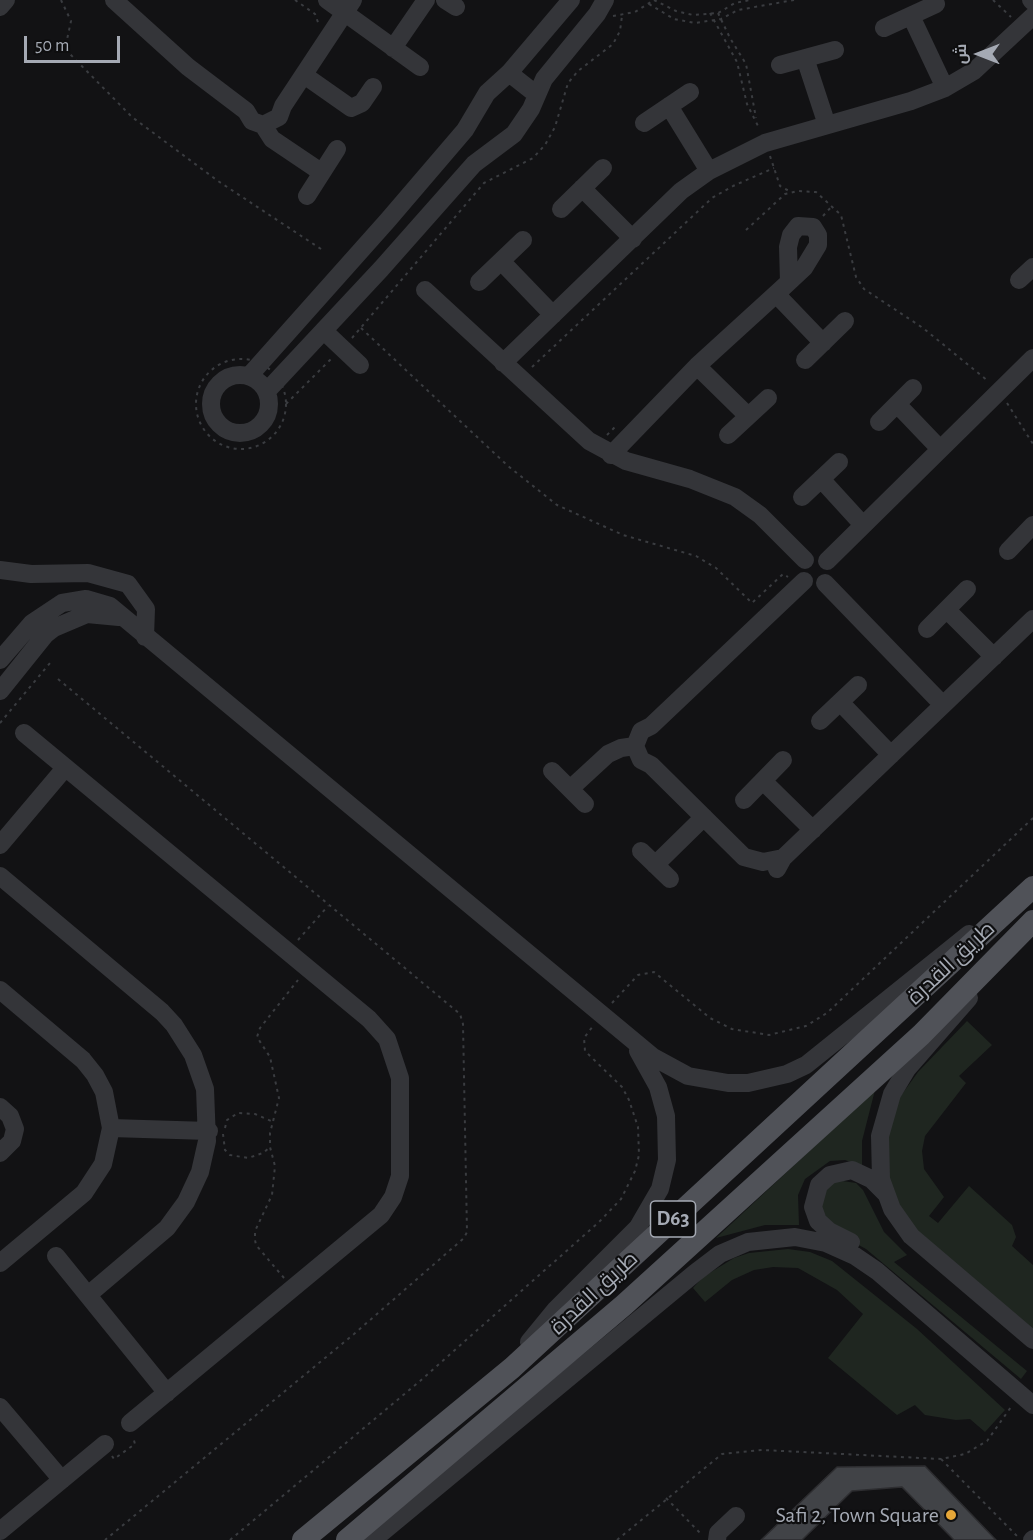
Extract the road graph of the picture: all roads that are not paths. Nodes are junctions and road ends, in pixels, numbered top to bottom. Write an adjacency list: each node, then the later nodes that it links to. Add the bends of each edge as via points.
1 (6, 0): 8 (street)
2 (114, 0): 26 (street, via 188,67)
3 (327, 0): 9 (street)
4 (426, 0): 13 (street)
5 (571, 0): 18 (street)
6 (605, 0): 23 (street, via 549,72)
7 (936, 4): 10 (street)
8 (0, 7)
9 (349, 7): 13 (street); 19 (street)
10 (911, 16): 12 (street); 21 (street)
11 (1033, 16): 21 (street, via 974,71)
12 (884, 28)
13 (393, 48): 17 (street)
14 (835, 50): 15 (street)
15 (805, 58): 16 (street); 29 (street)
16 (780, 65)
17 (420, 67)
18 (509, 73): 23 (street); 30 (street, via 483,98)
19 (304, 75): 20 (street, via 351,108 362,103); 24 (street)
20 (374, 87)
21 (945, 88): 29 (street)
22 (690, 93): 25 (street)
23 (537, 95): 32 (street, via 514,134)
24 (283, 106): 26 (street, via 261,113); 28 (street, via 275,121)
25 (669, 106): 27 (street); 34 (street)
26 (246, 111): 28 (street, via 252,121)
27 (645, 123)
28 (263, 125): 35 (street, via 272,139)
29 (827, 125): 34 (street, via 765,143)
30 (465, 130): 32 (street); 55 (street)
31 (337, 149): 35 (street)
32 (488, 151): 48 (street)
33 (603, 168): 36 (street)
34 (709, 171): 39 (street, via 681,191)
35 (321, 172): 37 (street)
36 (582, 188): 38 (street); 39 (street)
37 (307, 196)
38 (561, 209)
39 (633, 239): 46 (street)
40 (523, 240): 41 (street)
41 (501, 261): 44 (street); 46 (street)
42 (1033, 267): 43 (street)
43 (1019, 280)
44 (479, 282)
45 (425, 290): 52 (street)
46 (553, 315): 52 (street)
47 (845, 321): 49 (street)
48 (324, 331): 53 (street); 56 (street)
49 (823, 343): 51 (street); 54 (street, via 783,288)
50 (1033, 358): 63 (street)
51 (805, 360)
52 (503, 363): 64 (street, via 573,429)
53 (360, 365)
54 (697, 366): 60 (street); 64 (street)
55 (256, 370): 56 (street, via 262,384); 56 (street, via 232,376 217,386 212,411 221,426 237,434 261,425 269,409)
56 (273, 385)
57 (913, 388): 59 (street)
58 (768, 398): 60 (street)
59 (897, 404): 61 (street); 63 (street)
60 (748, 416): 62 (street)
61 (879, 422)
62 (728, 435)
63 (940, 449): 68 (street)
64 (612, 455): 71 (street, via 735,497 760,515)
65 (839, 462): 66 (street)
66 (821, 479): 67 (street); 68 (street)
67 (802, 497)
68 (863, 525): 72 (street)
69 (1030, 534): 70 (street)
70 (1008, 551)
71 (805, 560): 72 (street, via 816,556); 74 (street)
72 (827, 561): 75 (street, via 830,572)
73 (0, 570): 81 (street, via 88,573 128,584 146,609)
74 (799, 581): 75 (street, via 817,586); 89 (street)
75 (825, 583): 87 (street)
76 (967, 589): 77 (street)
77 (947, 610): 80 (street); 82 (street)
78 (122, 617): 81 (street); 83 (street, via 110,606 94,600 62,603 32,623); 85 (street, via 87,614 64,621 45,635)
79 (1033, 619): 82 (street)
80 (927, 629)
81 (145, 637): 113 (street)
82 (994, 657): 87 (street)
83 (0, 660)
84 (858, 685): 86 (street)
85 (0, 691)
86 (840, 702): 88 (street); 92 (street)
87 (943, 705): 92 (street)
88 (820, 721)
89 (651, 726): 91 (street, via 637,735); 94 (street, via 646,745)
90 (24, 733): 95 (street)
91 (635, 746): 94 (street, via 641,760); 98 (street, via 608,754)
92 (891, 755): 102 (street)
93 (783, 760): 97 (street)
94 (651, 765): 101 (street)
95 (65, 768): 103 (street); 125 (street, via 369,1019 393,1052 400,1077 401,1164 393,1197 381,1215)
96 (552, 771): 98 (street)
97 (763, 781): 99 (street); 102 (street)
98 (570, 789): 100 (street)
99 (744, 800)
100 (585, 804)
101 (704, 817): 102 (street, via 744,856 752,871 763,874 778,868 783,858); 105 (street)
102 (813, 830)
103 (0, 845)
104 (641, 851): 105 (street)
105 (655, 865): 107 (street)
106 (0, 876): 116 (street, via 174,1025 200,1071)
107 (670, 879)
108 (1033, 887): 110 (main road, طريق القدرة / D63)
109 (1033, 921): 111 (main road, طريق القدرة / D63)
110 (988, 929): 113 (street, via 962,939 822,1054 768,1080 728,1083 688,1076 653,1057); 124 (main road, طريق القدرة / D63)
111 (1002, 951): 118 (street, via 963,1006 907,1069 892,1094 878,1150); 136 (main road, طريق القدرة / D63, via 921,1035 633,1297)
112 (0, 990): 115 (street, via 83,1060 104,1092)
113 (625, 1033): 124 (street, via 653,1075 666,1116 667,1160 660,1189 638,1227 544,1323)
114 (0, 1107): 117 (street, via 10,1116 15,1129 12,1141)
115 (111, 1128): 116 (street); 120 (street, via 103,1164 84,1193)
116 (214, 1132): 122 (street, via 200,1172 167,1228)
117 (0, 1153)
118 (885, 1193): 121 (street, via 871,1179 844,1170 824,1179 813,1199 815,1214 823,1227 870,1254); 123 (street, via 910,1236)
119 (56, 1256): 122 (street)
120 (0, 1263)
121 (880, 1273): 126 (street); 137 (street, via 841,1249 811,1240 772,1238 733,1246 695,1272)
122 (87, 1295): 125 (street)
123 (1033, 1340)
124 (512, 1368): 135 (main road, طريق القدرة / D63)
125 (167, 1393): 129 (street)
126 (1027, 1400): 128 (street)
127 (0, 1407): 131 (street)
128 (1033, 1417)
129 (130, 1423)
130 (105, 1444): 131 (street)
131 (62, 1480): 133 (street)
132 (736, 1516): 134 (street)
133 (0, 1531)
134 (711, 1539)
135 (303, 1540)
136 (347, 1540)
137 (373, 1540)

